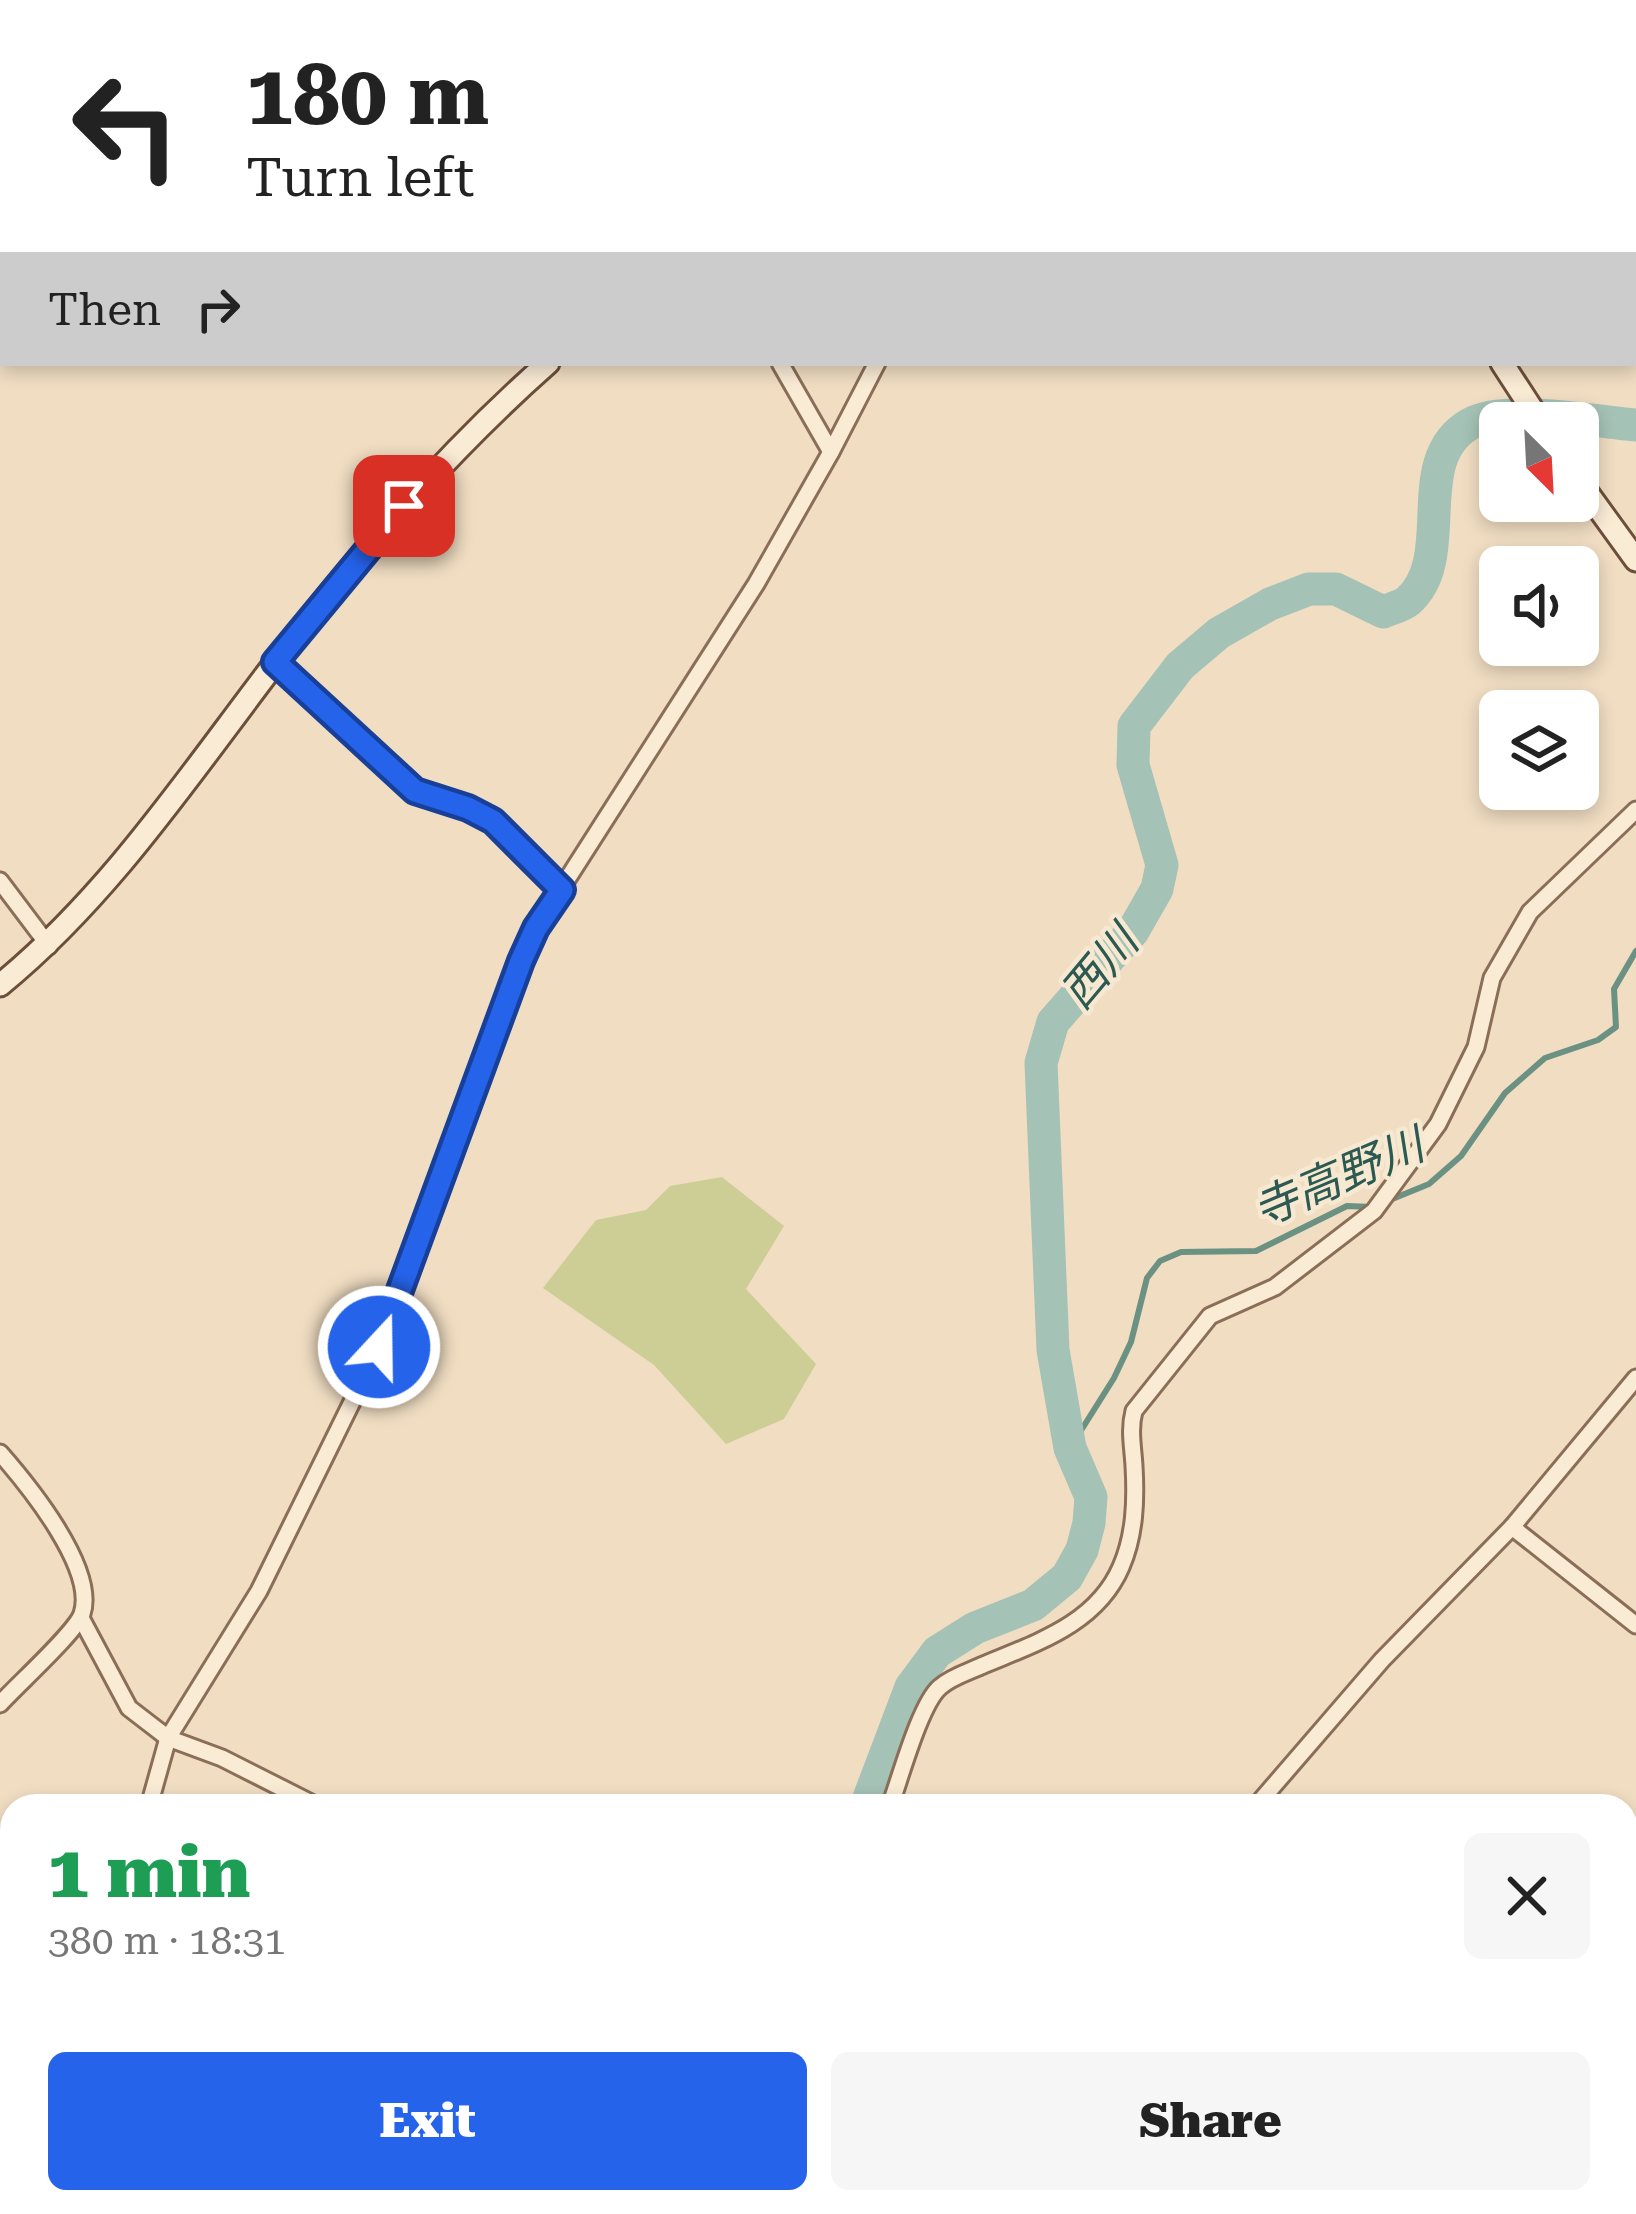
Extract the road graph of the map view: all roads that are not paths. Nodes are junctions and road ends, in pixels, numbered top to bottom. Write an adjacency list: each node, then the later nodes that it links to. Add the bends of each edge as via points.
1 (545, 366): 9 (main road, via 404,506)
2 (782, 366): 6 (street)
3 (875, 366): 6 (street)
4 (1504, 366): 5 (main road)
5 (1528, 402)
6 (831, 452): 12 (street)
7 (1599, 509): 8 (main road)
8 (1636, 560)
9 (275, 662): 12 (street, via 415,791 493,821); 13 (main road)
10 (1636, 810): 24 (street, via 1530,912 1492,978 1476,1047 1438,1124 1374,1211 1275,1287 1210,1316 1134,1411 1135,1507 1112,1585 1080,1620 936,1689)
11 (0, 881): 13 (street)
12 (562, 890): 21 (street, via 521,961 379,1347 259,1591)
13 (49, 946): 14 (main road)
14 (0, 985)
15 (1636, 1378): 17 (street)
16 (0, 1453): 18 (street, via 53,1523 82,1580)
17 (1511, 1527): 19 (street); 25 (street)
18 (81, 1618): 20 (street); 21 (street, via 130,1708)
19 (1636, 1625)
20 (0, 1704)
21 (168, 1738): 22 (street); 23 (street)
22 (152, 1794)
23 (292, 1794)
24 (894, 1794)
25 (1266, 1794)

